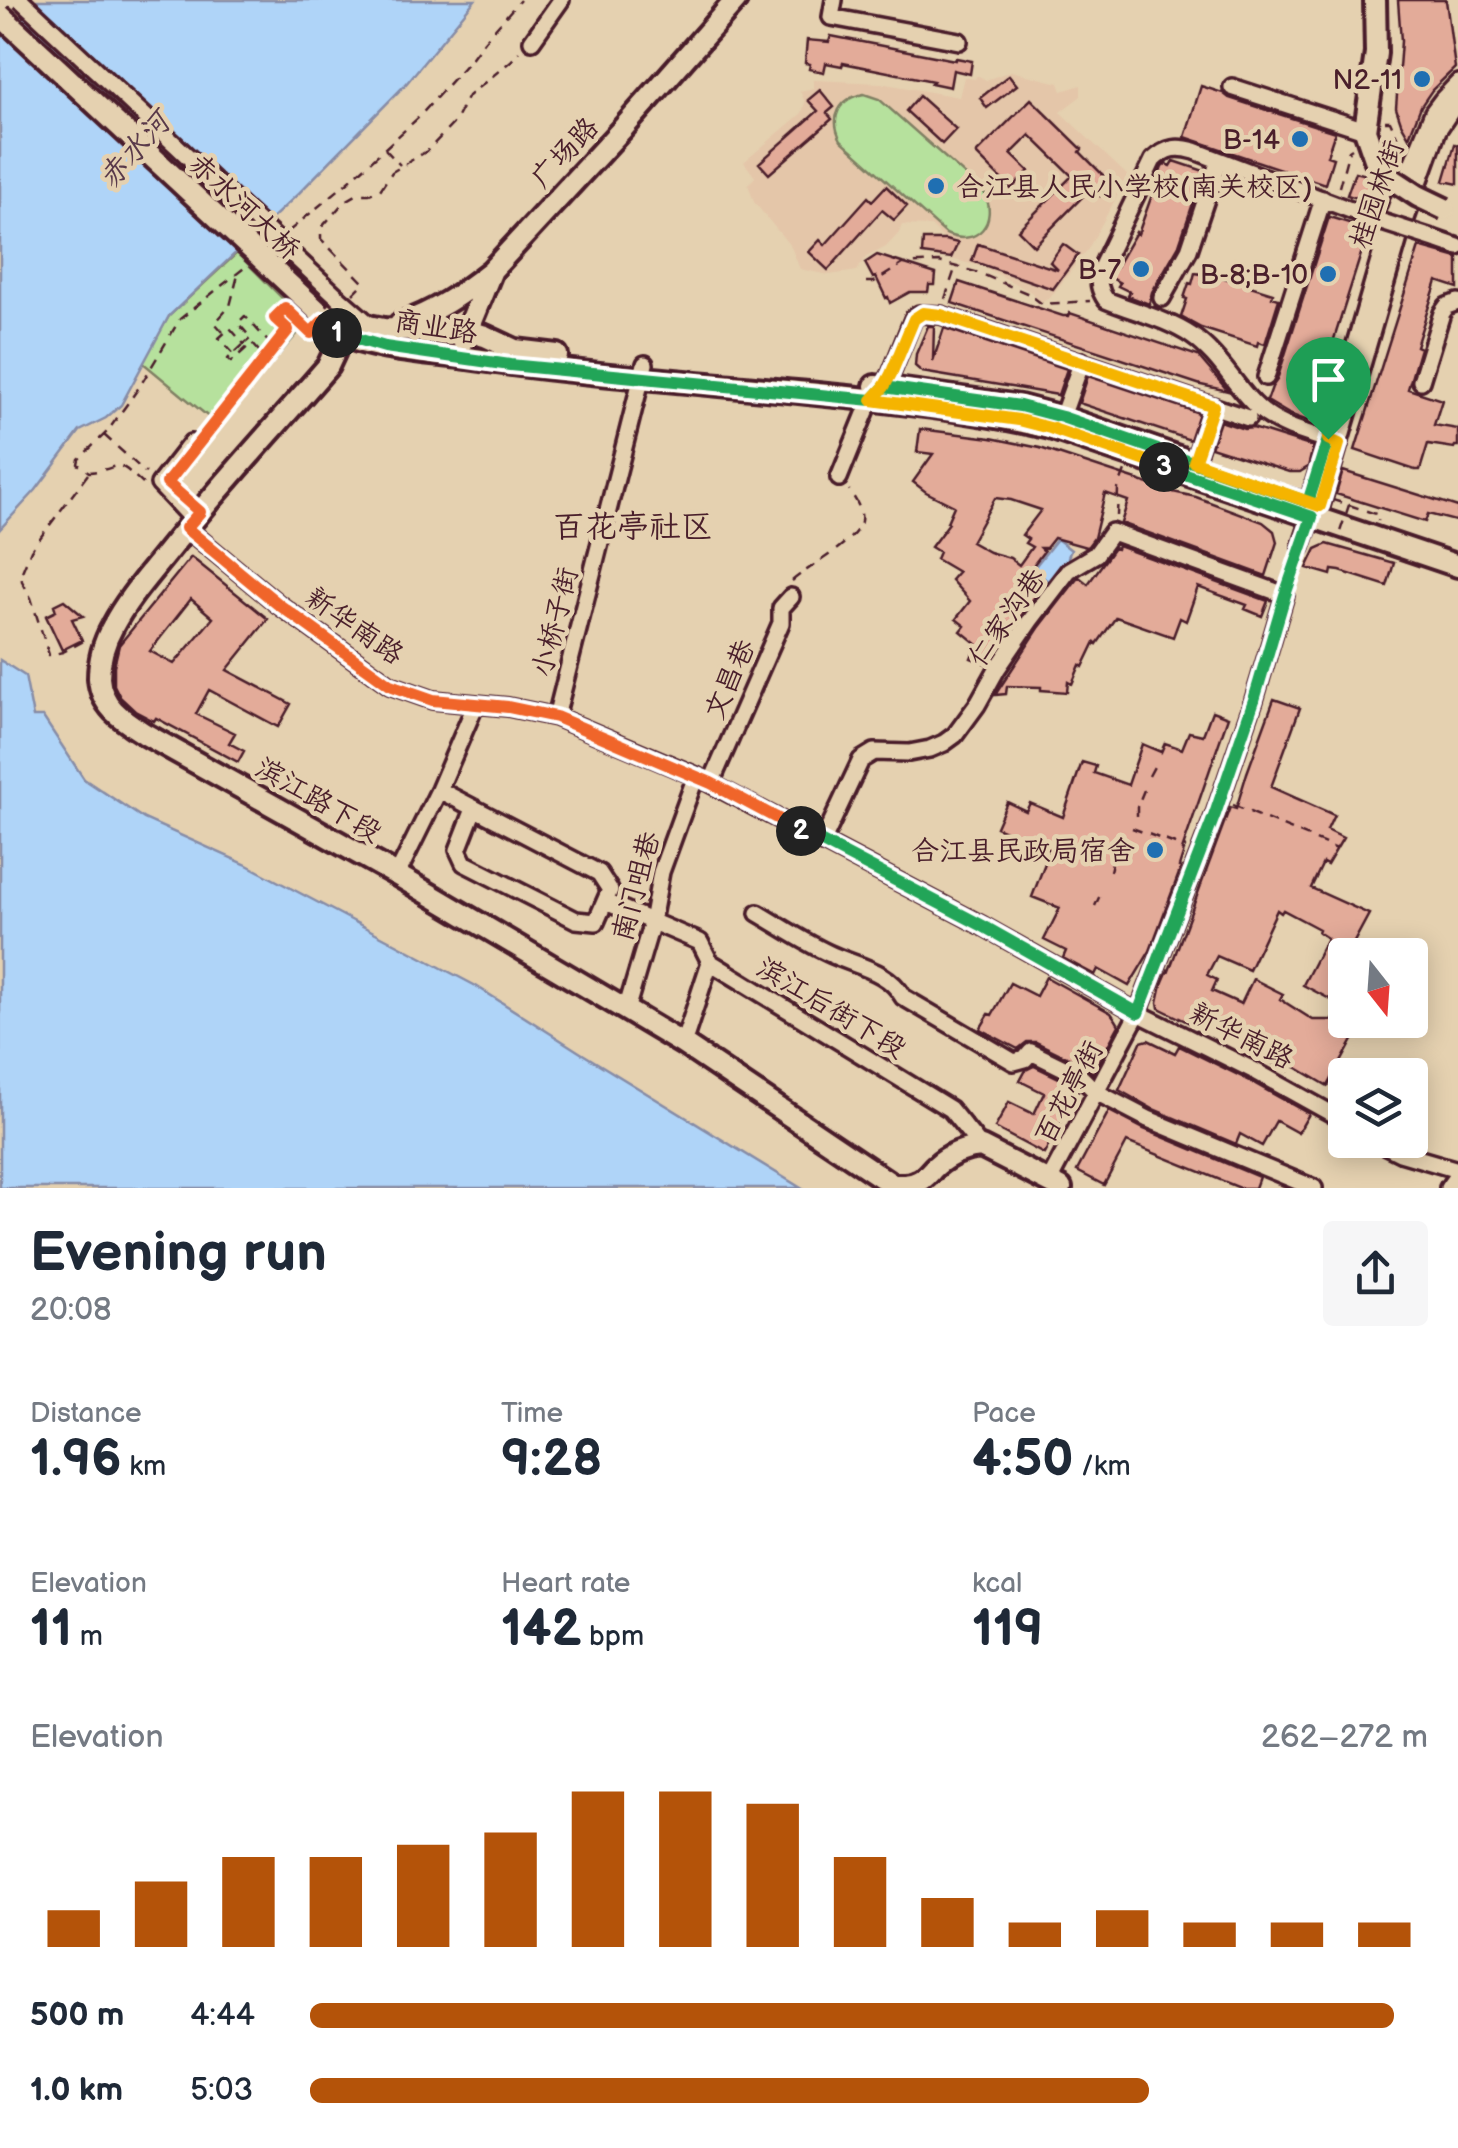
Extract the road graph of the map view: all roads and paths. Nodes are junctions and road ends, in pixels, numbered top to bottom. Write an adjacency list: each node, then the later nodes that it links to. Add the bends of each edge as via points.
1 (20, 0): 27 (street, 赤水河大桥, bridge)
2 (561, 0): 8 (street)
3 (736, 0): 23 (main road, 广场路)
4 (834, 0): 7 (street, via 831,18)
5 (1375, 0): 13 (main road, via 1376,53)
6 (0, 15): 31 (main road, 赤水河大桥, bridge)
7 (959, 40)
8 (532, 41): 18 (path, via 468,96 447,133)
9 (1458, 84): 17 (street, 桂园林街, via 1433,112)
10 (1232, 87): 13 (street)
11 (1458, 100): 51 (street, 桂园林街, via 1438,130)
12 (1390, 121): 17 (path)
13 (1365, 130): 20 (main road, bridge, via 1374,158 1390,177)
14 (385, 148): 18 (path)
15 (1349, 150): 19 (path)
16 (1219, 160): 19 (street); 26 (street, via 1188,250); 28 (street, via 1174,147 1153,160 1100,270)
17 (1412, 164): 51 (street, 桂园林街)
18 (401, 166): 27 (path, via 380,190 344,202 320,228 321,239 364,283)
19 (1329, 201): 21 (street, bridge); 43 (street)
20 (1451, 211)
21 (1458, 246)
22 (956, 266): 25 (path, via 903,264); 28 (path, via 1042,304); 30 (path)
23 (492, 270): 32 (main road, 广场路); 34 (main road, via 462,295)
24 (238, 272): 33 (path, via 230,306 215,323)
25 (866, 282)
26 (1162, 298)
27 (342, 300): 34 (street, 赤水河大桥)
28 (1106, 300): 51 (street, via 1189,334 1266,414)
29 (1458, 302): 44 (street, via 1444,310)
30 (943, 307)
31 (326, 322): 34 (main road, 商业路); 36 (path, via 311,333 285,308 275,318 288,330); 42 (main road, via 334,356)
32 (467, 331): 34 (main road, 商业路); 38 (main road, 广场路); 41 (main road, 商业路, via 523,352)
33 (224, 333): 35 (path, via 230,328); 37 (path, via 219,338)
34 (381, 335): 38 (main road, 商业路); 42 (main road)
35 (244, 344): 36 (path, via 251,338 238,323 245,316); 37 (path)
36 (274, 348): 39 (path)
37 (233, 354): 39 (path, via 231,362 252,344)
38 (458, 357): 41 (main road, 商业路)
39 (266, 359): 50 (path)
40 (1082, 361): 45 (street, via 923,313); 46 (street); 47 (street)
41 (644, 371): 45 (main road, 商业路); 71 (street, 小桥子街)
42 (323, 373): 62 (main road)
43 (1266, 377)
44 (1420, 381)
45 (878, 393): 47 (main road, 商业路, via 1020,406); 55 (street); 60 (main road, 商业路, via 1050,428)
46 (1213, 406): 48 (street); 52 (street)
47 (1062, 417): 52 (main road, 商业路)
48 (1248, 418)
49 (104, 435): 57 (path)
50 (198, 440): 57 (street)
51 (1333, 442): 60 (street, 桂园林街)
52 (1194, 462): 60 (main road, 商业路)
53 (90, 472): 69 (path, via 20,574 50,655)
54 (1123, 476): 58 (path)
55 (839, 478): 67 (path, via 860,508 856,534 805,570)
56 (1259, 478): 59 (path, bridge)
57 (158, 484): 62 (street, 新华南路)
58 (1118, 503)
59 (1348, 506): 61 (path); 63 (path, bridge, via 1338,538)
60 (1314, 508): 64 (street); 65 (main road, 商业路); 66 (main road, 商业路)
61 (1380, 515)
62 (190, 524): 70 (street, 新华南路, via 278,604 372,674 419,696); 86 (main road, 滨江路下段, via 130,598 105,642 99,678 108,706)
63 (1332, 538)
64 (1301, 547): 68 (path)
65 (1458, 551)
66 (1458, 566)
67 (786, 593): 74 (street, 文昌巷, via 781,623)
68 (1285, 595): 81 (street, 仁家沟巷, via 1112,532 1096,554 1069,570 955,734 930,749 874,752 860,760); 83 (street, 百花亭街)
69 (92, 636)
70 (474, 706): 71 (street, 新华南路); 75 (street)
71 (556, 717): 74 (street, 新华南路)
72 (1156, 764): 73 (path)
73 (1148, 776)
74 (704, 779): 81 (street, 新华南路); 91 (street, 南门咀巷, via 661,872)
75 (439, 790): 78 (street); 86 (street)
76 (1144, 790): 79 (path)
77 (1235, 806): 82 (path)
78 (474, 809): 88 (street, via 599,874 610,890); 88 (street, via 458,850 464,863 576,920 596,922)
79 (1137, 816)
80 (1131, 828): 83 (path)
81 (822, 843): 94 (street, 新华南路)
82 (1337, 849)
83 (1200, 853): 94 (street, 百花亭街)
84 (1112, 863): 85 (path)
85 (1110, 871)
86 (397, 875): 93 (main road, 滨江路下段)
87 (1100, 893): 89 (path)
88 (606, 902): 91 (street, 滨江后街下段)
89 (1095, 906)
90 (758, 914): 96 (street, via 896,984 903,997 1014,1062 1031,1052 1080,1076)
91 (652, 922): 92 (street, 滨江后街下段, via 700,942); 93 (street, 南门咀巷)
92 (710, 962): 95 (street); 98 (street, 滨江后街下段, via 950,1109)
93 (626, 1010): 95 (main road, 滨江路下段)
94 (1138, 1013): 96 (street, 百花亭街); 97 (street, 新华南路)
95 (683, 1044): 98 (main road, 滨江路下段, via 893,1185 912,1185 948,1157)
96 (1096, 1092): 101 (street, 百花亭街); 102 (street)
97 (1328, 1112)
98 (981, 1147): 101 (main road)
99 (1414, 1158): 100 (street)
100 (1458, 1172): 103 (street)
101 (1055, 1185)
102 (1314, 1188)
103 (1448, 1188)

